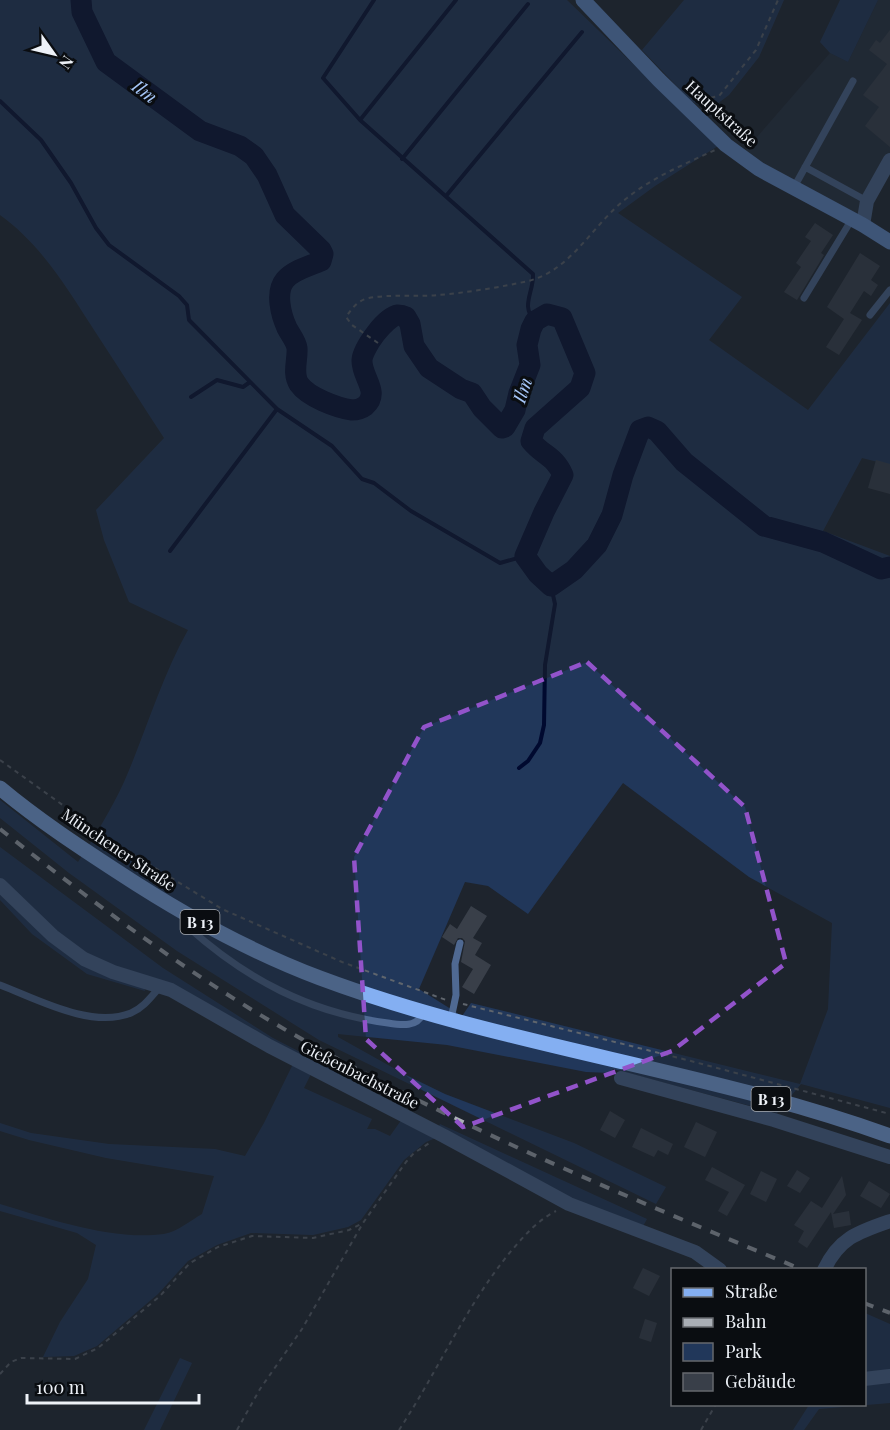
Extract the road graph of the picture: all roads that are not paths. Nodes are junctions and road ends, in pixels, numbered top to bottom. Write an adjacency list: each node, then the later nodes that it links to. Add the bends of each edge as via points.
1 (583, 0): 5 (street, Hauptstraße, via 726,145)
2 (853, 81): 4 (lane)
3 (889, 163): 6 (street)
4 (805, 166): 5 (lane); 6 (lane)
5 (793, 189): 7 (street, Hauptstraße)
6 (867, 201): 7 (street)
7 (858, 222): 8 (street, Hauptstraße); 10 (lane)
8 (890, 242)
9 (890, 290): 11 (lane)
10 (804, 298)
11 (870, 315)
12 (0, 788): 14 (main road, Münchener Straße / B 13, via 91,855)
13 (0, 885): 17 (street, Gießenbachstraße, via 53,936 84,959)
14 (187, 915): 18 (main road, Münchener Straße / B 13, via 290,967); 18 (lane, via 188,927 220,952 284,994 307,1004 396,1024 417,1022)
15 (460, 943): 19 (lane)
16 (0, 985): 17 (lane, via 95,1017 132,1012)
17 (159, 988): 24 (street, Gießenbachstraße, via 199,1004 269,1046 569,1204 695,1252)
18 (423, 1011): 19 (main road, B 13)
19 (451, 1019): 21 (main road, B 13, via 775,1100)
20 (621, 1078): 22 (street)
21 (890, 1136)
22 (890, 1157)
23 (890, 1221): 25 (street, via 852,1235 831,1254)
24 (719, 1268)
25 (824, 1268)
26 (890, 1376): 27 (street)
27 (866, 1379)

